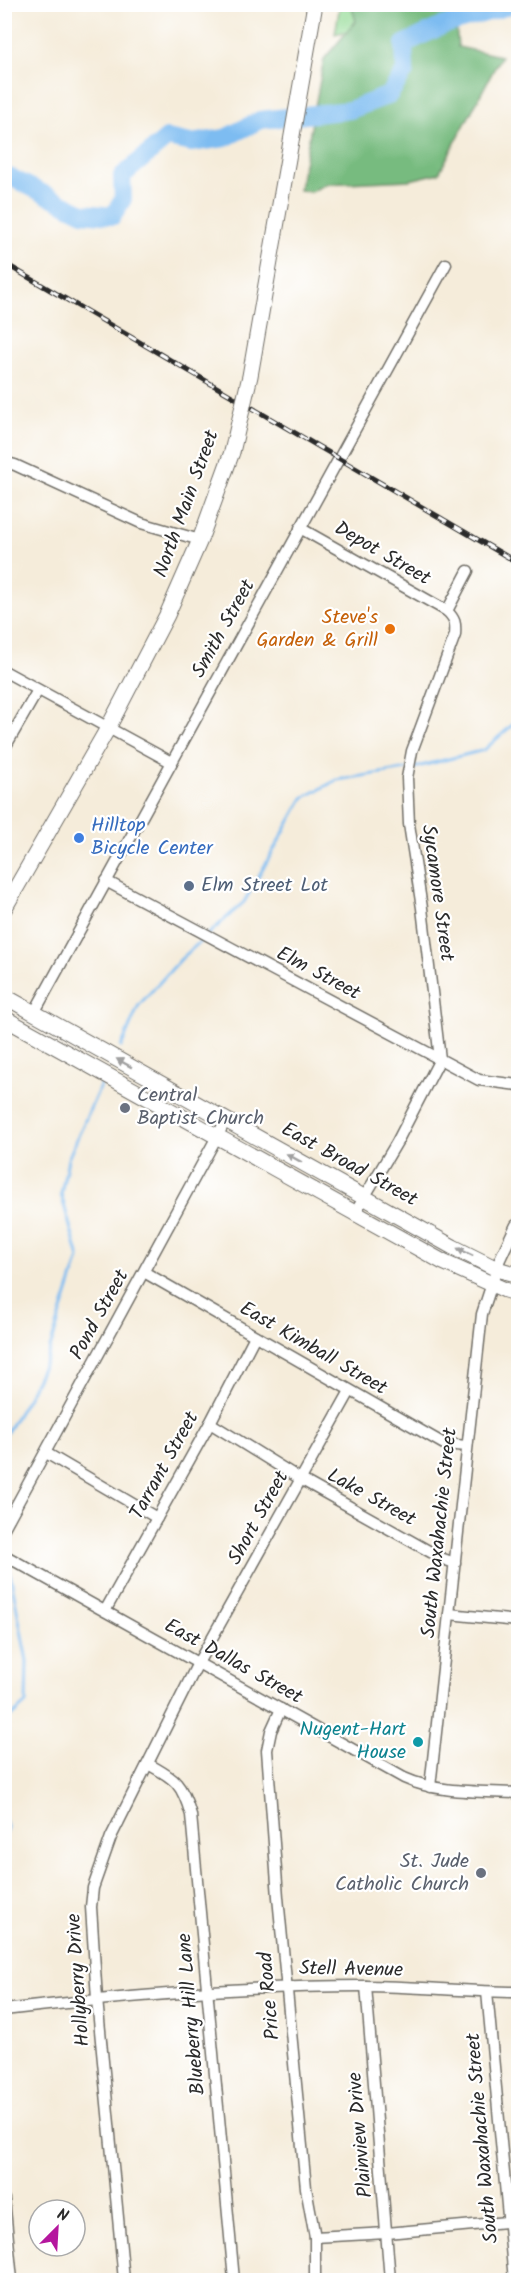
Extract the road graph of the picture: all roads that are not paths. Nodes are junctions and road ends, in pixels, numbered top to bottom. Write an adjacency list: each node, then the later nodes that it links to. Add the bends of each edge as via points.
1 (315, 4): 5 (main road, North Main Street, bridge, via 250,376 232,452)
2 (446, 264): 4 (street, Smith Street)
3 (4, 462): 5 (street, via 141,523)
4 (300, 528): 7 (street, Depot Street); 12 (street, Smith Street)
5 (200, 540): 10 (main road, North Main Street, via 167,615)
6 (468, 571): 7 (street)
7 (447, 611): 20 (street, Sycamore Street, via 455,619 455,634 422,722 410,764 407,795)
8 (4, 671): 9 (street)
9 (38, 690): 10 (street); 11 (street)
10 (108, 728): 12 (street); 14 (main road, North Main Street)
11 (4, 749)
12 (171, 762): 13 (street, Smith Street)
13 (106, 881): 16 (street, Smith Street); 20 (street, Elm Street)
14 (4, 909)
15 (4, 996): 16 (main road, East Broad Street)
16 (34, 1013): 18 (main road, East Broad Street)
17 (4, 1018): 19 (main road, East Broad Street)
18 (82, 1040): 19 (main road); 21 (main road, East Broad Street, one-way to 18)
19 (74, 1055): 23 (main road, East Broad Street)
20 (440, 1059): 22 (street, Elm Street, via 479,1080); 26 (street, via 398,1142)
21 (144, 1074): 23 (main road); 24 (main road, East Broad Street)
22 (519, 1085)
23 (135, 1089): 25 (main road, East Broad Street)
24 (226, 1120): 25 (street, Pond Street); 26 (main road, East Broad Street, one-way to 24)
25 (217, 1135): 27 (main road, East Broad Street); 30 (street, Pond Street)
26 (364, 1197): 27 (street); 29 (main road, East Broad Street, one-way to 26)
27 (355, 1213): 32 (main road, East Broad Street)
28 (516, 1225): 29 (street, South Waxahachie Street)
29 (497, 1269): 31 (main road, East Broad Street); 32 (street, South Waxahachie Street)
30 (144, 1272): 34 (street, East Kimball Street); 38 (street, Pond Street)
31 (519, 1275)
32 (491, 1284): 33 (main road, East Broad Street); 37 (street, South Waxahachie Street, via 482,1314)
33 (519, 1294)
34 (255, 1336): 35 (street, East Kimball Street); 36 (street, Tarrant Street)
35 (350, 1391): 37 (street, East Kimball Street, via 444,1444); 39 (street, Short Street)
36 (210, 1423): 39 (street, Lake Street); 40 (street, Tarrant Street)
37 (467, 1446): 43 (street, South Waxahachie Street)
38 (46, 1452): 40 (street); 41 (street, Pond Street)
39 (302, 1480): 43 (street, Lake Street); 47 (street, Short Street)
40 (157, 1518): 44 (street, Tarrant Street)
41 (4, 1528)
42 (4, 1556): 44 (street, East Dallas Street)
43 (455, 1563): 45 (street, South Waxahachie Street)
44 (105, 1611): 47 (street, East Dallas Street)
45 (449, 1614): 46 (street); 50 (street, South Waxahachie Street)
46 (519, 1621)
47 (198, 1663): 48 (street, East Dallas Street); 49 (street, Hollyberry Drive)
48 (281, 1709): 50 (street, East Dallas Street, via 404,1778); 53 (street, Price Road, via 267,1750)
49 (148, 1764): 54 (street, Blueberry Hill Lane, via 167,1774 181,1788 191,1815); 57 (street, Hollyberry Drive, via 111,1837 93,1888 91,1928)
50 (430, 1787): 51 (street, East Dallas Street)
51 (519, 1793)
52 (366, 1986): 53 (street, Stell Avenue); 55 (street, Stell Avenue); 61 (street, Plainview Drive)
53 (287, 1987): 54 (street, Stell Avenue); 62 (street, Price Road, via 306,2188)
54 (207, 1990): 57 (street, Stell Avenue); 65 (street, Blueberry Hill Lane)
55 (487, 1992): 56 (street, Stell Avenue); 60 (street, South Waxahachie Street)
56 (519, 1992)
57 (97, 2000): 58 (street, Stell Avenue); 64 (street, Hollyberry Drive)
58 (4, 2010)
59 (4, 2199): 63 (street)
60 (514, 2221): 61 (street); 68 (street, South Waxahachie Street)
61 (387, 2233): 62 (street); 67 (street, Plainview Drive)
62 (315, 2237): 66 (street, Price Road)
63 (12, 2280)
64 (124, 2280)
65 (234, 2280)
66 (315, 2280)
67 (390, 2280)
68 (514, 2280)

